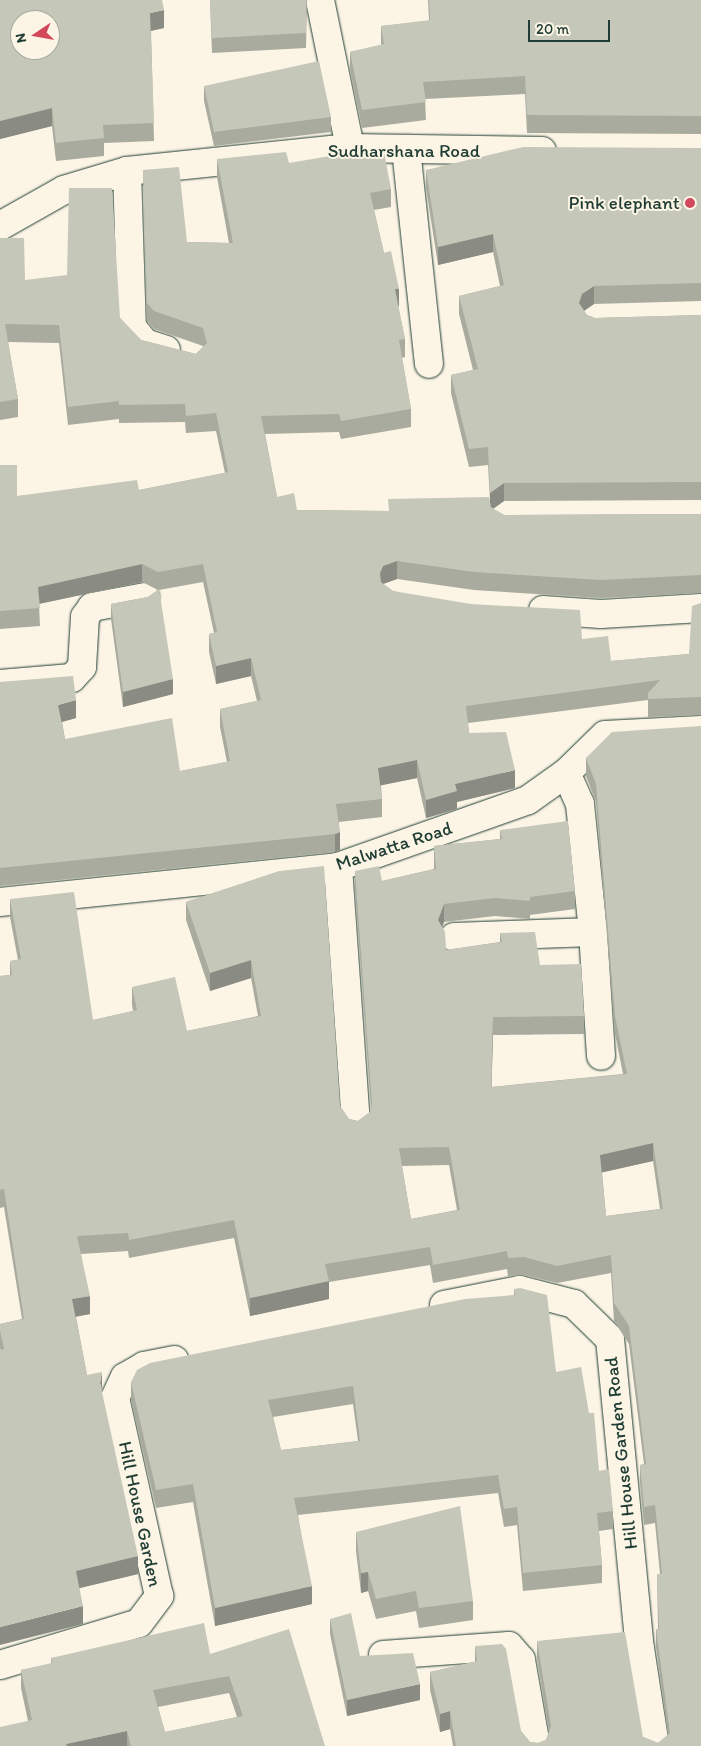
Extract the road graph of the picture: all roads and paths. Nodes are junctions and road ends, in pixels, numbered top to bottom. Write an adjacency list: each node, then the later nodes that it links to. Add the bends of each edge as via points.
1 (320, 0): 2 (street)
2 (350, 148): 3 (street, Sudharshana Road); 5 (street, Sudharshana Road)
3 (406, 149): 4 (street, Sudharshana Road); 8 (street)
4 (566, 151)
5 (127, 171): 6 (street, Sudharshana Road, via 64,190); 7 (street, via 134,331 145,343)
6 (0, 226)
7 (192, 357)
8 (429, 364)
9 (145, 597): 12 (street, via 92,607 85,617 82,667 72,678)
10 (518, 608): 11 (street, via 601,614)
11 (701, 608)
12 (0, 684)
13 (701, 730): 14 (street, Malwatta Road, via 605,735)
14 (566, 773): 15 (street, Malwatta Road, via 528,800); 17 (street, via 580,804)
15 (338, 866): 16 (street, Malwatta Road); 20 (street)
16 (0, 902)
17 (593, 932): 18 (street); 19 (street)
18 (454, 937)
19 (601, 1056)
20 (356, 1123)
21 (415, 1311): 26 (street, Hill House Garden Road, via 520,1290 574,1304 610,1339 640,1648)
22 (196, 1356): 24 (street, Hill House Garden, via 144,1366 125,1377 115,1398 159,1596 139,1623)
23 (383, 1655): 25 (street, via 510,1646 521,1660)
24 (0, 1665)
25 (536, 1746)
26 (655, 1746)

